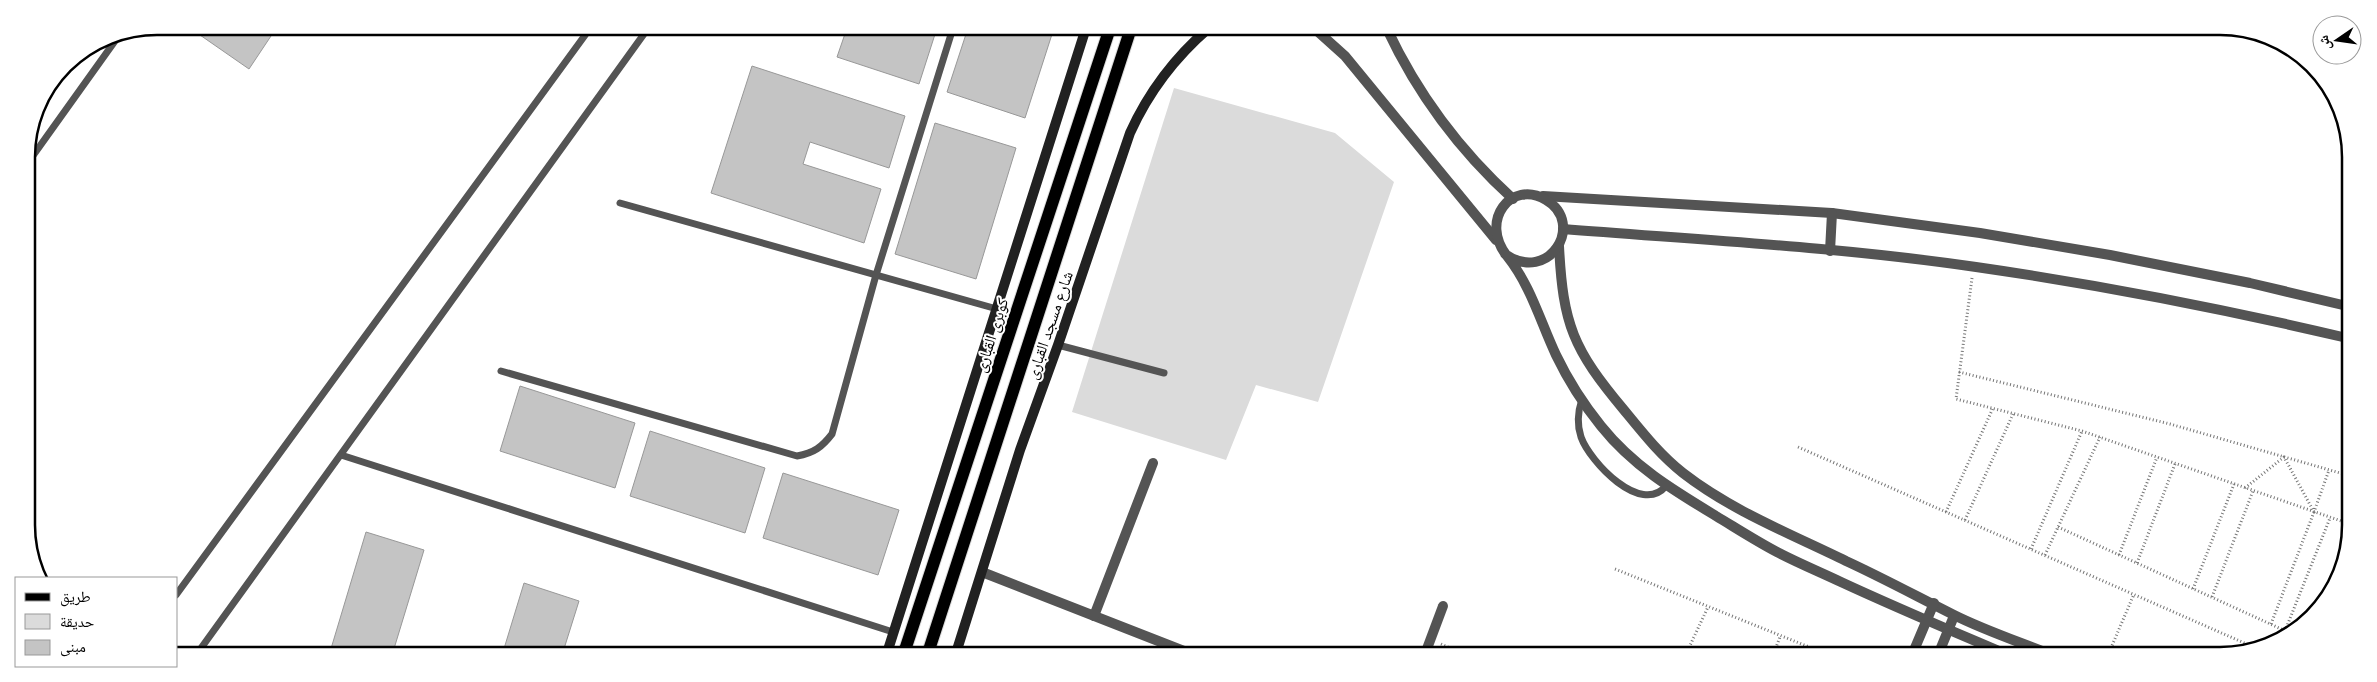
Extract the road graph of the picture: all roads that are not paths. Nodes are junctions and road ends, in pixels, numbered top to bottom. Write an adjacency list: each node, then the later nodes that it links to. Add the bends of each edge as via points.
1 (585, 35): 33 (lane)
2 (643, 35): 29 (lane)
3 (951, 35): 21 (lane)
4 (1084, 35): 23 (street)
5 (1108, 35): 43 (main road, كوبرى القبارى)
6 (1129, 35): 44 (main road)
7 (1202, 35): 25 (street, شارع مسجد القبارى, via 1171,65 1141,108 1121,156)
8 (1321, 35): 17 (street, via 1344,56)
9 (1390, 35): 13 (street, via 1414,81 1449,132)
10 (114, 43): 11 (lane)
11 (35, 153)
12 (1538, 196): 13 (street); 15 (street); 16 (street, via 1553,205)
13 (1513, 199): 17 (street, via 1498,216 1495,224)
14 (620, 204): 21 (lane)
15 (1832, 213): 19 (street); 22 (street, via 2110,255)
16 (1563, 229): 18 (street); 19 (street)
17 (1497, 240): 20 (street)
18 (1559, 246): 20 (street, via 1544,260 1534,263 1524,263); 34 (street, via 1564,306 1582,354 1595,375 1665,457 1702,486 1735,506)
19 (1830, 251): 24 (street, via 1974,266 2122,290)
20 (1505, 254): 28 (street, via 1519,270 1556,355)
21 (876, 275): 23 (lane); 26 (lane, via 832,434 822,447 811,454 797,456)
22 (2342, 305)
23 (997, 309): 40 (street)
24 (2342, 337)
25 (1058, 345): 27 (lane); 32 (street, شارع مسجد القبارى, via 1020,450)
26 (501, 371)
27 (1164, 373)
28 (1582, 398): 31 (street, via 1600,425 1628,456); 31 (lane, via 1578,418 1580,435 1584,446 1600,465 1617,481 1642,496 1658,493)
29 (341, 455): 40 (lane); 41 (lane)
30 (1153, 463): 36 (street)
31 (1666, 486): 38 (street, via 1777,552)
32 (982, 572): 36 (street); 45 (street, شارع مسجد القبارى)
33 (178, 592)
34 (1934, 603): 37 (street); 38 (street)
35 (1443, 606): 47 (street)
36 (1094, 616): 46 (street)
37 (1954, 616): 39 (street); 51 (street)
38 (1925, 621): 39 (street); 48 (street)
39 (1949, 630): 49 (street); 50 (street)
40 (893, 632): 42 (street)
41 (203, 647)
42 (889, 647)
43 (906, 647)
44 (930, 647)
45 (958, 647)
46 (1172, 647)
47 (1428, 647)
48 (1915, 647)
49 (1942, 647)
50 (1989, 647)
51 (2032, 647)

